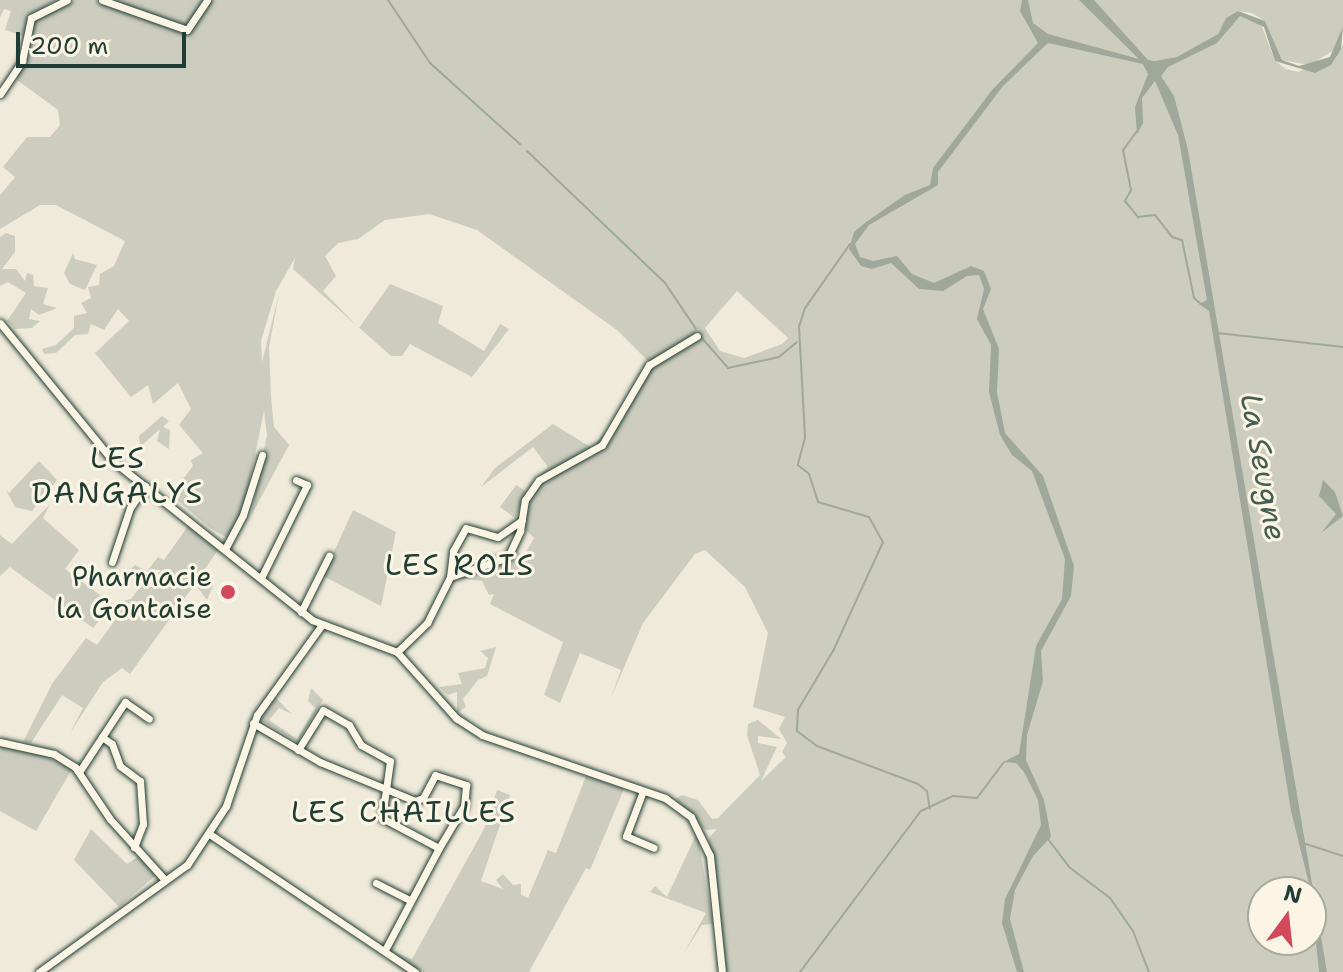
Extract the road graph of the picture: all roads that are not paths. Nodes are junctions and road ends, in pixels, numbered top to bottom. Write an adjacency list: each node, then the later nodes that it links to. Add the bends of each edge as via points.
1 (67, 0): 4 (street, via 31,18 22,61)
2 (102, 0): 3 (street, via 187,30)
3 (207, 0)
4 (0, 94)
5 (0, 323): 9 (street, via 88,436)
6 (697, 336): 10 (street, via 649,365 602,445 539,480 528,494)
7 (262, 455): 11 (street, via 243,515)
8 (296, 480): 15 (street, via 307,485)
9 (145, 486): 11 (street); 13 (street, via 130,508)
10 (522, 520): 14 (street, via 517,541 503,561); 14 (street, via 498,537 466,528 453,551)
11 (225, 549): 15 (street)
12 (329, 556): 16 (street)
13 (112, 562)
14 (450, 577): 18 (street, via 427,623)
15 (261, 578): 16 (street)
16 (301, 612): 17 (street)
17 (321, 626): 18 (street); 20 (street)
18 (397, 652): 26 (street, via 456,718 482,735)
19 (149, 719): 21 (street, via 125,702)
20 (253, 723): 23 (street); 27 (street)
21 (102, 737): 24 (street); 28 (street, via 112,744 120,766 140,781 143,824)
22 (0, 742): 24 (street, via 54,754)
23 (298, 750): 25 (street); 25 (street, via 323,710 349,725 361,745 388,758)
24 (79, 772): 28 (street)
25 (385, 788): 29 (street, via 382,818); 29 (street, via 420,801 435,775 466,785 464,806)
26 (643, 791): 30 (street, via 626,836); 37 (street, via 680,807 704,835)
27 (211, 835): 31 (street, via 187,865); 34 (street)
28 (134, 847): 31 (street)
29 (439, 848): 33 (street)
30 (654, 848)
31 (164, 879): 35 (street)
32 (376, 883): 33 (street)
33 (411, 901): 34 (street)
34 (385, 950): 36 (street)
35 (39, 972)
36 (415, 972)
37 (722, 972)

